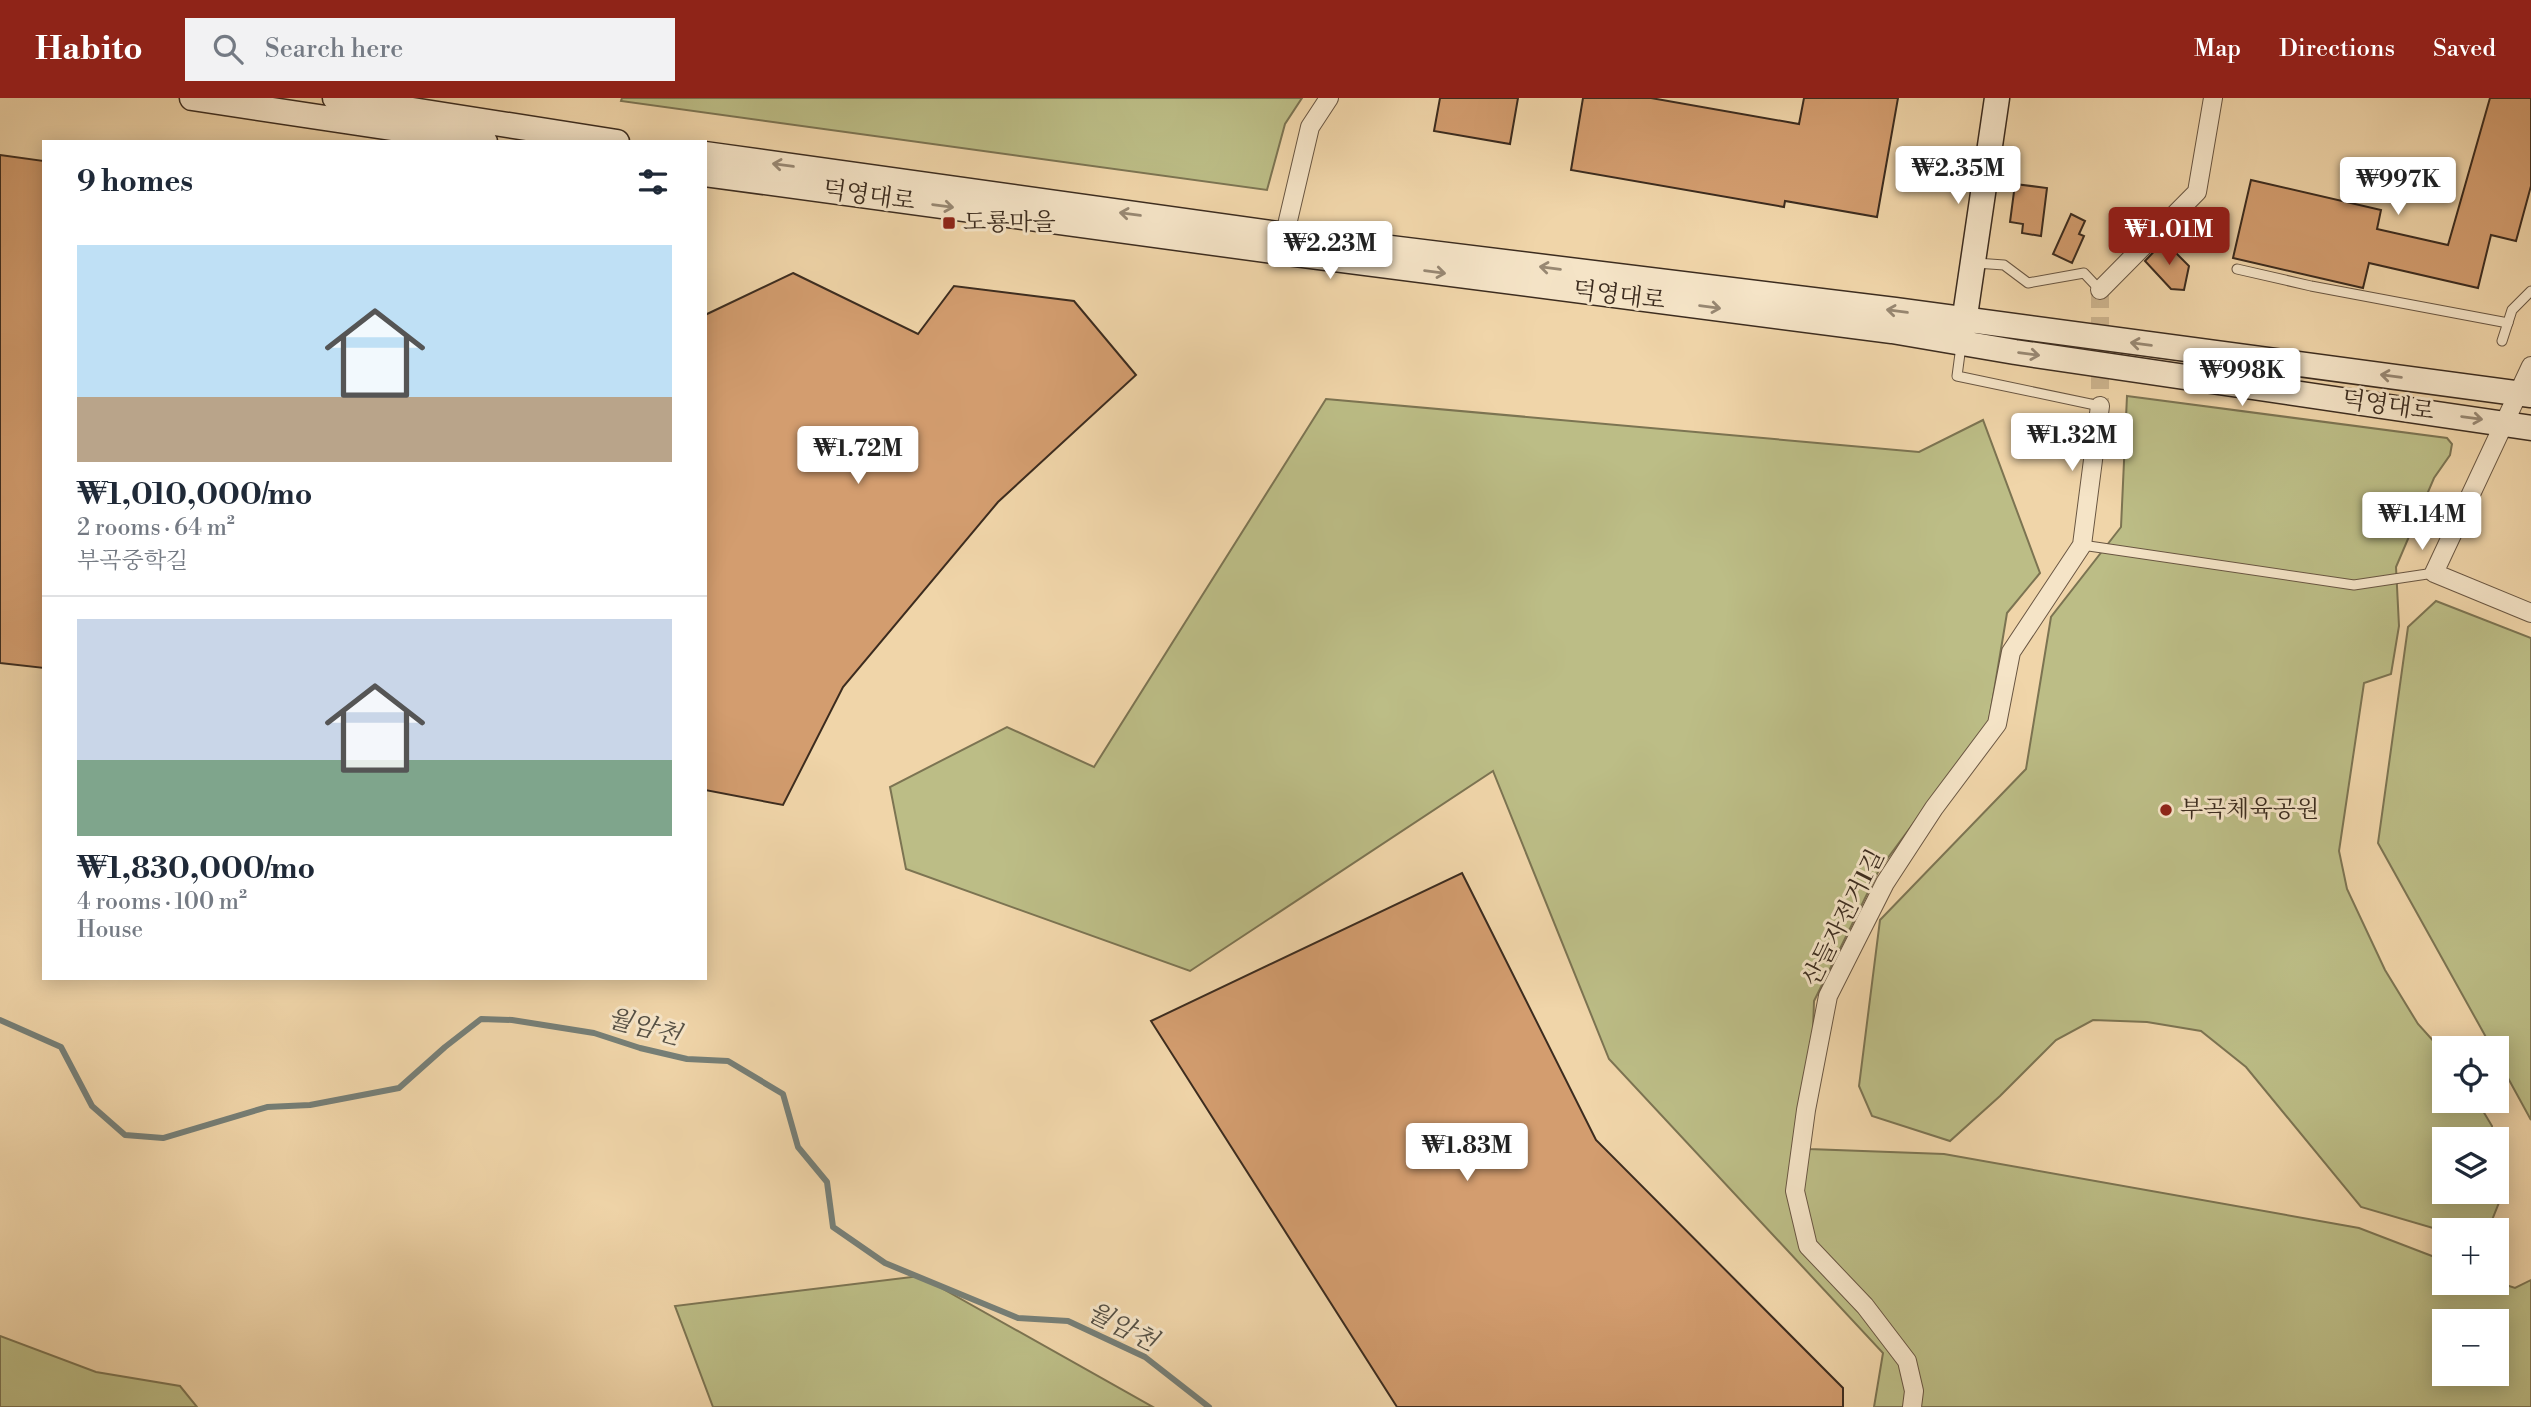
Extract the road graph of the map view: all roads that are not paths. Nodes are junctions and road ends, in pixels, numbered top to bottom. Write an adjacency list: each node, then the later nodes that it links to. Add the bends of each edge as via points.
1 (192, 98): 6 (street)
2 (335, 98): 7 (street)
3 (1329, 98): 10 (street, via 1310,127)
4 (1997, 98): 11 (street)
5 (2213, 98): 13 (street, via 2197,192)
6 (472, 140)
7 (604, 140)
8 (707, 154): 10 (street, 덕영대로, one-way to 8)
9 (707, 174): 10 (street, 덕영대로, one-way to 10)
10 (1283, 244): 16 (street, 덕영대로)
11 (1973, 262): 13 (lane, via 2004,265 2028,283 2084,273); 16 (street)
12 (2237, 269): 15 (lane)
13 (2100, 290)
14 (2531, 291): 15 (lane, via 2512,310)
15 (2508, 323): 17 (lane)
16 (1963, 331): 19 (street, 덕영대로, one-way to 16); 20 (lane, via 1957,376); 21 (street, 덕영대로, one-way to 21)
17 (2502, 341)
18 (2531, 366): 19 (street)
19 (2525, 394): 21 (street)
20 (2100, 406): 23 (street)
21 (2504, 423): 22 (street, 덕영대로); 24 (street)
22 (2531, 428)
23 (2082, 545): 24 (lane, via 2354,585); 26 (street, 산들자전거1길, via 2011,652 1997,724 1885,884 1828,996 1795,1191 1808,1246 1865,1306 1907,1361 1914,1391)
24 (2434, 573): 25 (street)
25 (2531, 613)
26 (1912, 1407)

